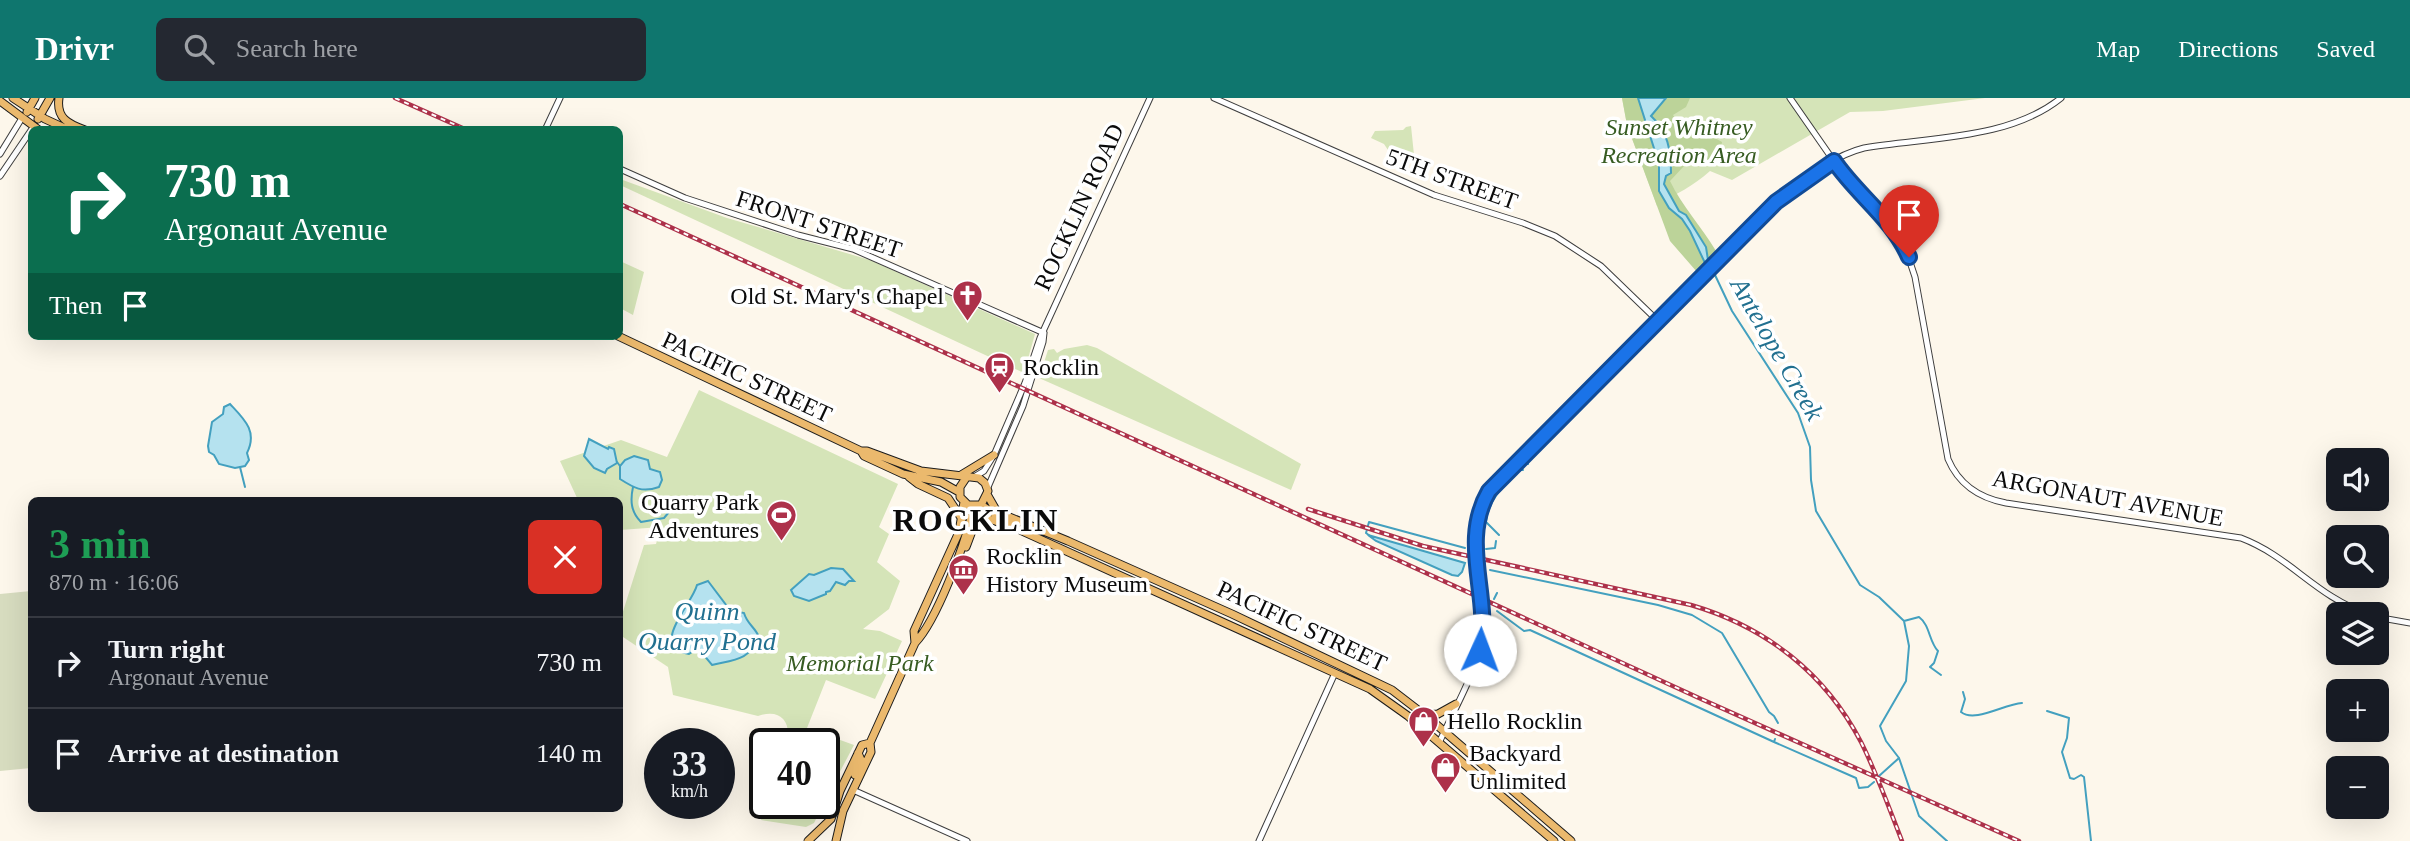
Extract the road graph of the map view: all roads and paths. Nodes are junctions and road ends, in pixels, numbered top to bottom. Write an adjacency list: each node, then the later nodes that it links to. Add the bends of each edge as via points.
1 (13, 98): 11 (main road)
2 (35, 98): 11 (main road)
3 (50, 98): 12 (main road)
4 (59, 98): 17 (main road, via 62,118)
5 (560, 98): 18 (street)
6 (1150, 98): 25 (street, ROCKLIN ROAD)
7 (1213, 98): 24 (street, 5TH STREET, via 1434,195 1555,236 1601,266)
8 (1790, 98): 21 (street, ARGONAUT AVENUE)
9 (2061, 98): 21 (street, via 2007,126 1864,148)
10 (0, 101): 13 (main road)
11 (28, 110): 12 (main road); 13 (main road)
12 (39, 116): 15 (main road); 16 (main road)
13 (22, 118): 14 (main road); 20 (street)
14 (34, 126)
15 (37, 126)
16 (60, 126)
17 (74, 126)
18 (547, 126)
19 (28, 140): 23 (street)
20 (0, 155)
21 (1834, 161): 24 (street, via 1776,202); 40 (street, ARGONAUT AVENUE, via 1890,224 1909,257 1948,459 1966,486 1985,498 2006,503 2241,538 2279,557)
22 (623, 170): 25 (street, FRONT STREET, via 685,198 853,249)
23 (0, 176)
24 (1658, 322): 46 (street, via 1483,500 1474,537 1481,642)
25 (1044, 333): 28 (street, ROCKLIN ROAD); 32 (street, ROCKLIN ROAD, via 1023,406)
26 (623, 338): 27 (main road, PACIFIC STREET)
27 (861, 452): 29 (main road, PACIFIC STREET); 30 (main road, PACIFIC STREET)
28 (994, 455): 30 (main road); 31 (street, ROCKLIN ROAD, via 984,471)
29 (907, 475): 33 (main road, PACIFIC STREET, via 941,482); 36 (main road, via 948,498)
30 (956, 477): 31 (main road, PACIFIC STREET)
31 (970, 477): 32 (main road, via 982,480); 33 (main road)
32 (988, 491): 35 (main road); 47 (main road, PACIFIC STREET, via 1002,514 1340,663 1392,690)
33 (959, 492): 34 (main road)
34 (964, 502): 35 (main road); 36 (main road)
35 (979, 506): 37 (main road, PACIFIC STREET); 38 (main road)
36 (962, 519): 39 (main road)
37 (1022, 531): 38 (main road, via 981,518); 45 (main road, PACIFIC STREET)
38 (957, 559): 41 (main road)
39 (941, 572): 41 (main road, via 935,598); 44 (main road, via 914,631)
40 (2339, 602)
41 (938, 604): 44 (main road)
42 (2389, 619): 43 (street)
43 (2410, 623)
44 (915, 643): 49 (main road)
45 (1335, 673): 50 (main road, PACIFIC STREET, via 1382,696); 62 (street)
46 (1456, 704): 47 (main road); 48 (street)
47 (1425, 715): 48 (main road, PACIFIC STREET)
48 (1444, 732): 50 (street); 56 (main road, PACIFIC STREET)
49 (870, 743): 51 (main road, via 862,745); 52 (main road, via 871,752)
50 (1439, 743): 54 (main road, PACIFIC STREET)
51 (858, 753): 52 (main road, via 861,760); 53 (main road)
52 (853, 790): 55 (main road); 60 (main road); 61 (street)
53 (840, 791)
54 (1498, 794): 56 (main road); 63 (main road, PACIFIC STREET)
55 (840, 802)
56 (1527, 804): 64 (main road, PACIFIC STREET)
57 (829, 819): 58 (main road)
58 (817, 833): 59 (main road); 60 (main road)
59 (808, 841)
60 (835, 841)
61 (967, 841)
62 (1259, 841)
63 (1553, 841)
64 (1571, 841)

